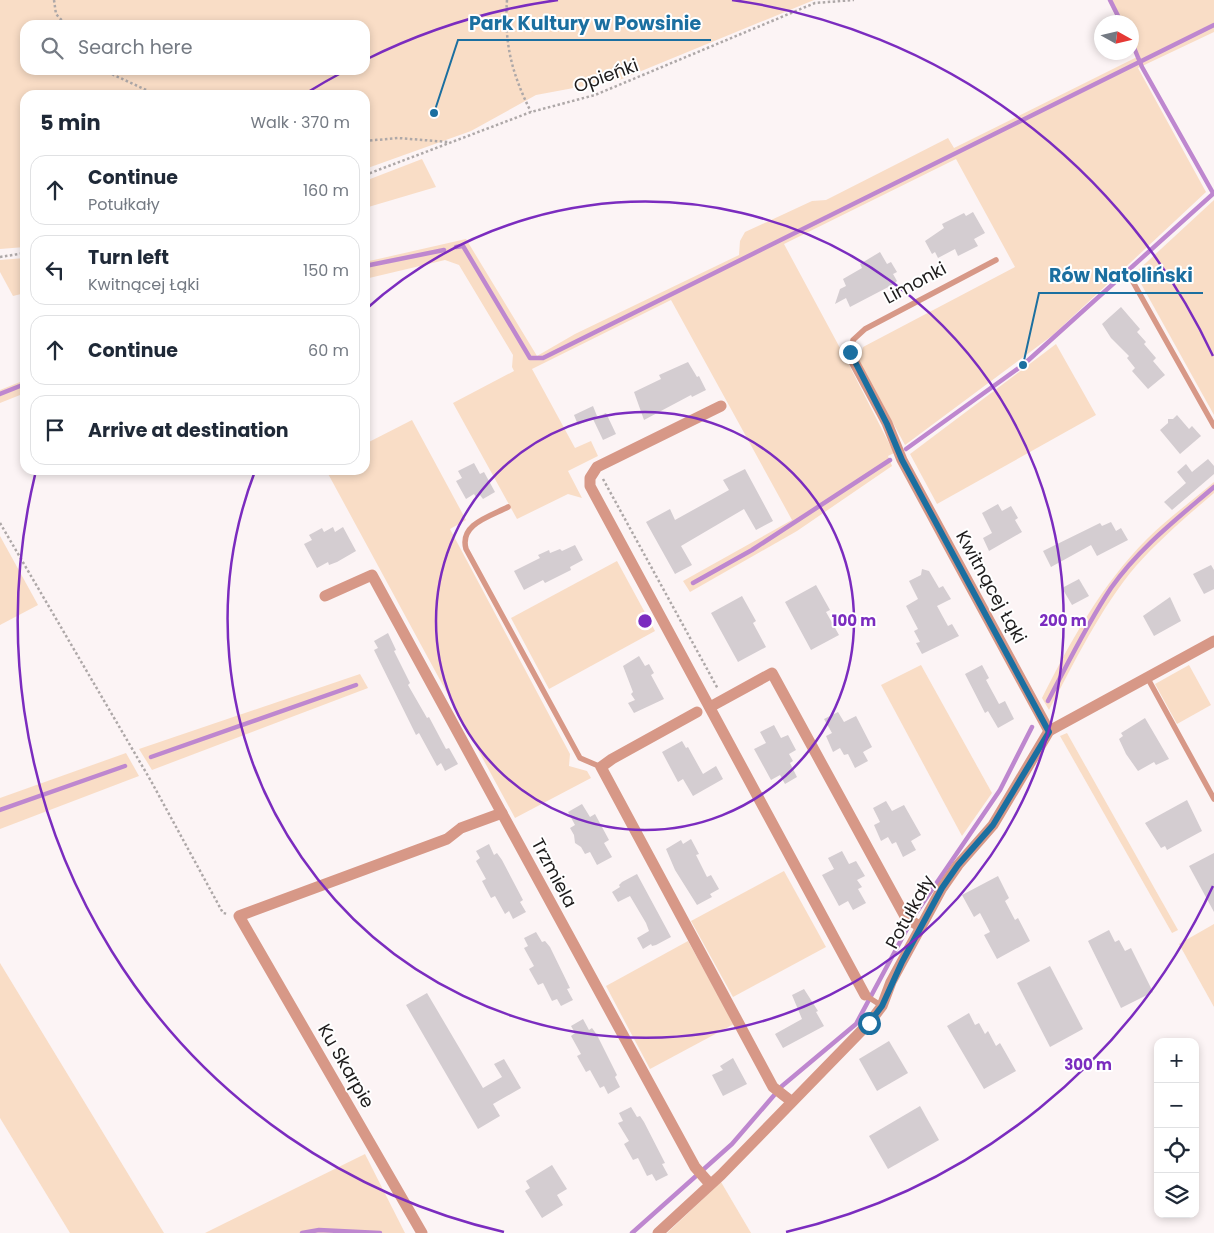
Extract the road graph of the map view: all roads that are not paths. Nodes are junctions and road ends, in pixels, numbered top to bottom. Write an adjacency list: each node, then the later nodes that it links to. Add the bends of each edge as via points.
1 (996, 260): 3 (lane, Limonki, via 865,329 853,340)
2 (1132, 282): 5 (lane)
3 (852, 358): 12 (street, Kwitnącej Łąki, via 902,460)
4 (721, 406): 10 (street, via 596,467 590,478 591,490)
5 (1214, 426)
6 (508, 506): 13 (lane, via 471,526 465,536 466,549 580,758)
7 (325, 596): 15 (street, Trzmiela, via 372,575)
8 (1214, 641): 9 (street)
9 (1147, 678): 12 (street); 14 (lane)
10 (710, 707): 16 (street, via 772,673 906,918); 17 (street)
11 (697, 712): 13 (street, via 612,759)
12 (1049, 732): 16 (street, Potułkały, via 993,825 954,870)
13 (602, 768): 19 (street, via 773,1087)
14 (1214, 799)
15 (502, 813): 20 (street, Trzmiela, via 695,1167); 21 (street, Ku Skarpie, via 462,828 446,838 239,916)
16 (919, 926): 18 (street, Potułkały)
17 (865, 995): 18 (lane)
18 (879, 1004): 19 (street, Potułkały, via 869,1023)
19 (787, 1098): 20 (street, Potułkały)
20 (707, 1181): 22 (street, Potułkały)
21 (422, 1233)
22 (658, 1233)

